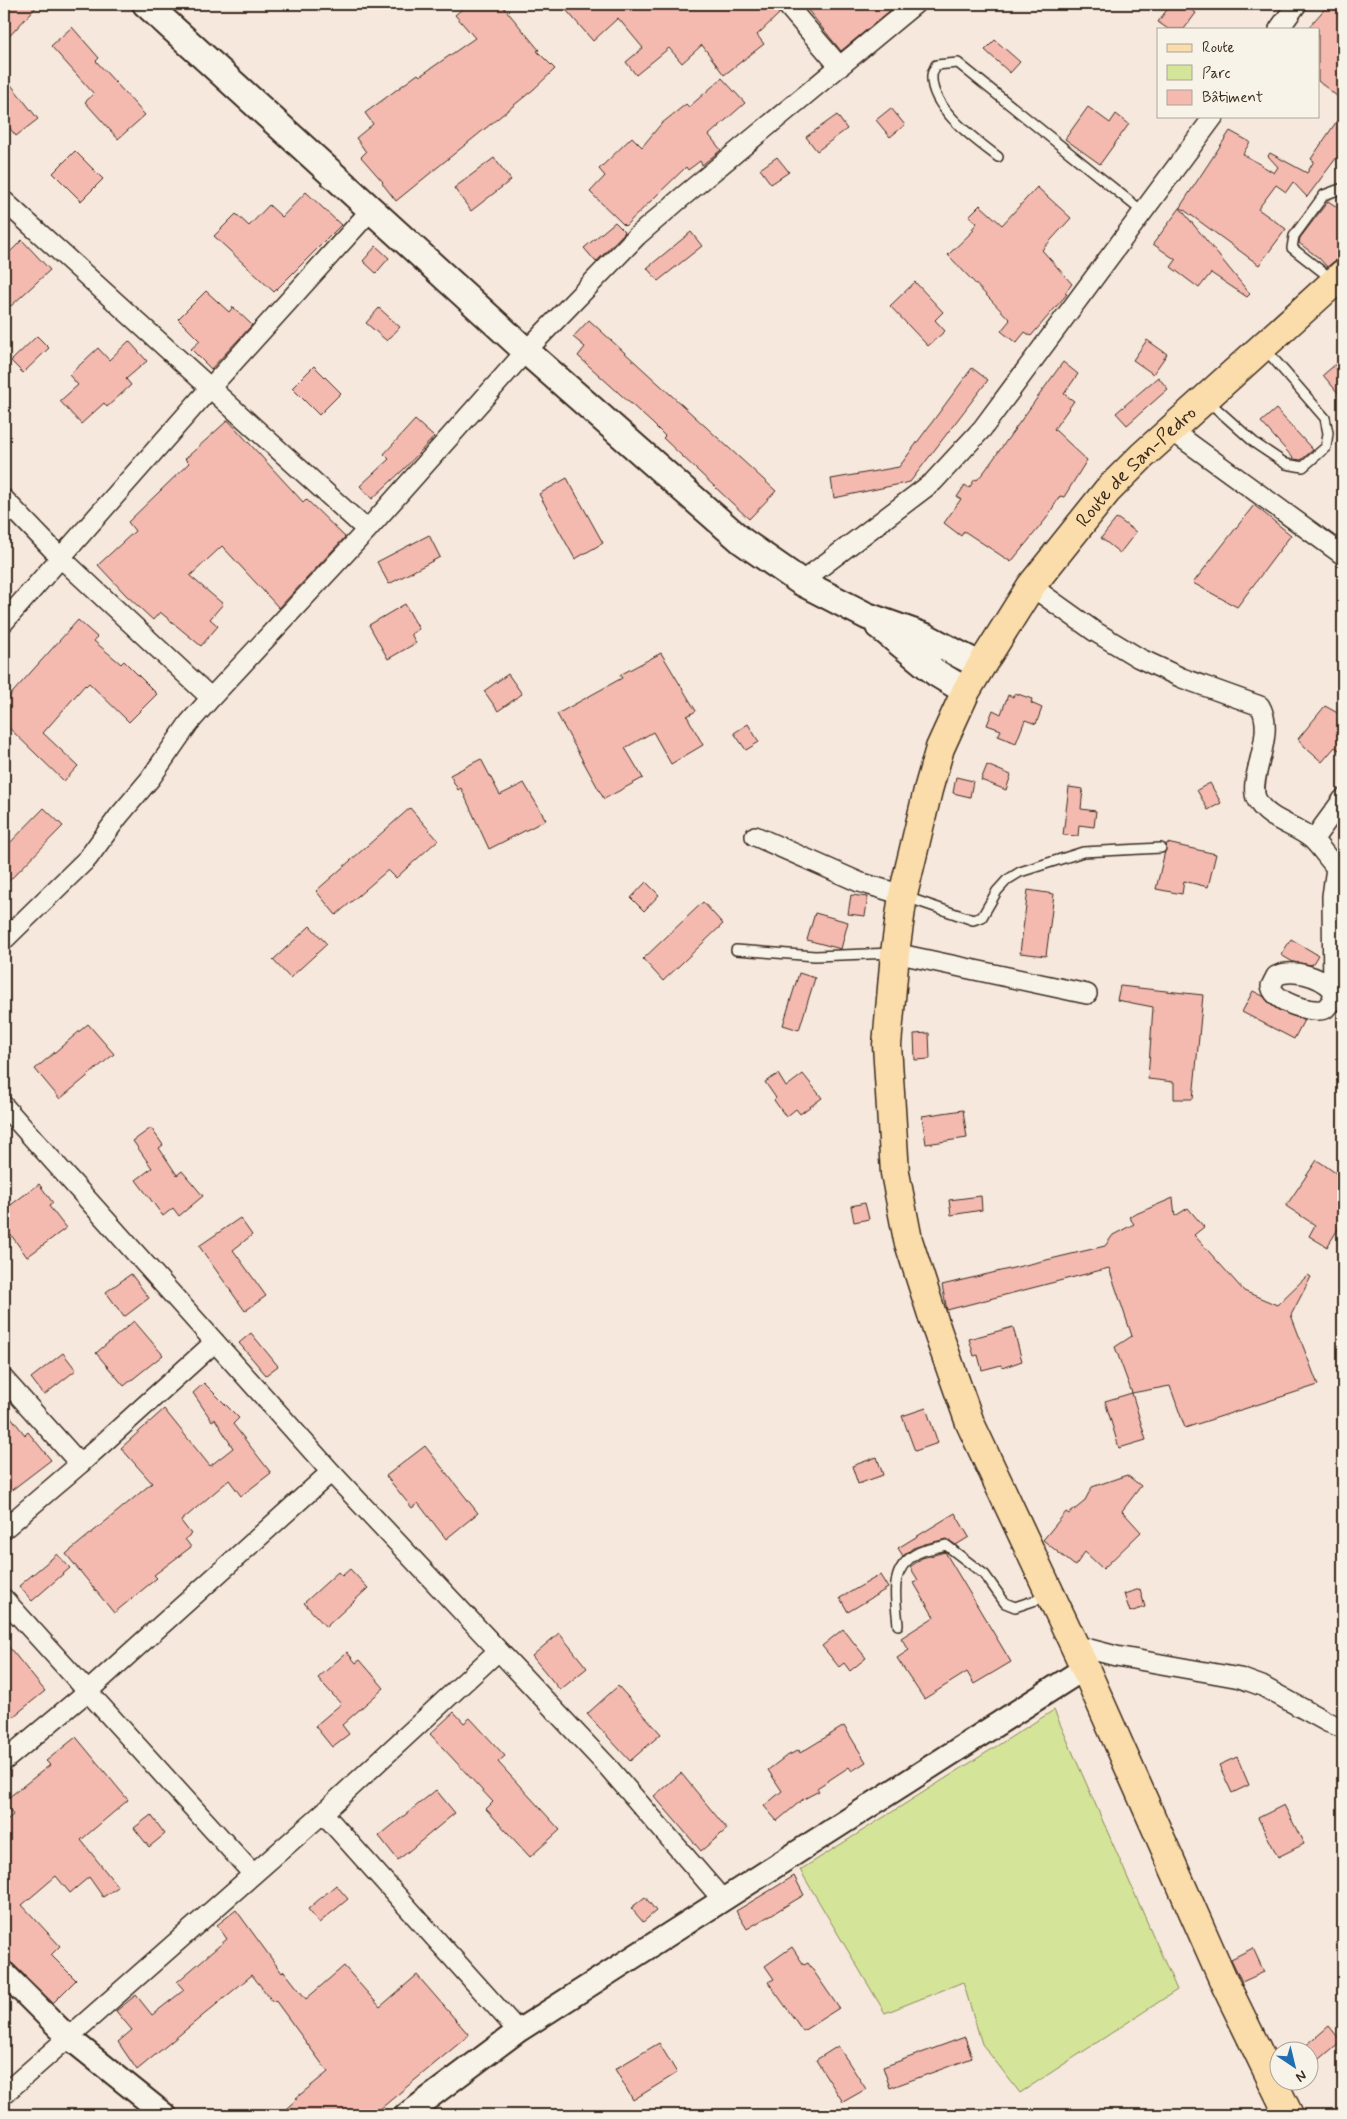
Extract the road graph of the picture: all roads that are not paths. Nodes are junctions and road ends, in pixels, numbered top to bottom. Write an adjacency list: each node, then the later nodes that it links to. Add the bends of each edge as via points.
1 (146, 4): 11 (main road)
2 (786, 4): 6 (street)
3 (915, 4): 6 (street)
4 (1297, 4): 5 (street)
5 (1280, 28)
6 (840, 67): 15 (street, via 637,236)
7 (1213, 118): 12 (street)
8 (998, 157): 12 (lane, via 948,113 936,93 931,75 936,65 958,63)
9 (1343, 188): 13 (lane, via 1324,195 1294,236 1292,248)
10 (4, 201): 16 (street)
11 (371, 210): 15 (main road); 16 (street)
12 (1143, 212): 23 (street, via 982,429 933,482)
13 (1339, 278): 14 (main road, Route de San-Pedro)
14 (1263, 347): 17 (main road, Route de San-Pedro); 17 (lane, via 1324,418 1328,433 1326,448 1303,467 1286,464 1256,444)
15 (526, 351): 20 (street); 23 (main road, via 742,541)
16 (210, 388): 20 (street); 22 (street)
17 (1206, 399): 18 (main road, Route de San-Pedro)
18 (1171, 430): 21 (street); 24 (main road, Route de San-Pedro, via 1107,491)
19 (4, 499): 22 (street)
20 (367, 530): 29 (street)
21 (1343, 555)
22 (60, 557): 26 (street); 29 (street)
23 (801, 582): 25 (main road)
24 (1031, 586): 27 (main road, Route de San-Pedro); 32 (street, via 1139,658 1182,678 1260,706 1266,721 1255,783 1256,800 1266,811)
25 (867, 616): 27 (main road, via 926,637); 28 (main road, via 918,660)
26 (4, 622)
27 (981, 666): 28 (main road, Route de San-Pedro)
28 (966, 691): 35 (main road, Route de San-Pedro, via 940,748)
29 (210, 698): 36 (street, via 88,858)
30 (1343, 799): 32 (street)
31 (755, 836): 35 (street, via 859,882)
32 (1313, 840): 34 (street)
33 (1161, 848): 35 (lane, via 1083,852 1020,872 996,891 982,917 973,920)
34 (1339, 872): 39 (street, via 1332,896)
35 (903, 895): 38 (main road, Route de San-Pedro)
36 (4, 940)
37 (736, 950): 38 (lane, via 815,956)
38 (895, 953): 40 (street); 47 (main road, Route de San-Pedro, via 888,1053 895,1173 908,1240 970,1423)
39 (1332, 988)
40 (1087, 994)
41 (4, 1106): 42 (street)
42 (215, 1342): 44 (street); 45 (street)
43 (4, 1379): 44 (street)
44 (80, 1464): 46 (street)
45 (331, 1472): 50 (street); 52 (street)
46 (4, 1529)
47 (1051, 1595): 49 (lane, via 1015,1607 1006,1603 985,1576 946,1545 916,1554 901,1568 895,1581); 51 (main road, Route de San-Pedro)
48 (4, 1599): 52 (street)
49 (898, 1625)
50 (498, 1651): 55 (street); 57 (street, via 608,1767)
51 (1079, 1657): 53 (street, via 1116,1656 1240,1678); 57 (street); 64 (main road, Route de San-Pedro, via 1226,1986)
52 (87, 1692): 54 (street); 56 (street)
53 (1343, 1728)
54 (4, 1761)
55 (323, 1813): 56 (street); 59 (street)
56 (253, 1874): 60 (street)
57 (722, 1899): 59 (street)
58 (4, 1973): 60 (street)
59 (518, 2031): 63 (street)
60 (68, 2037): 61 (street); 62 (street)
61 (4, 2094)
62 (165, 2115)
63 (406, 2115)
64 (1289, 2115)

